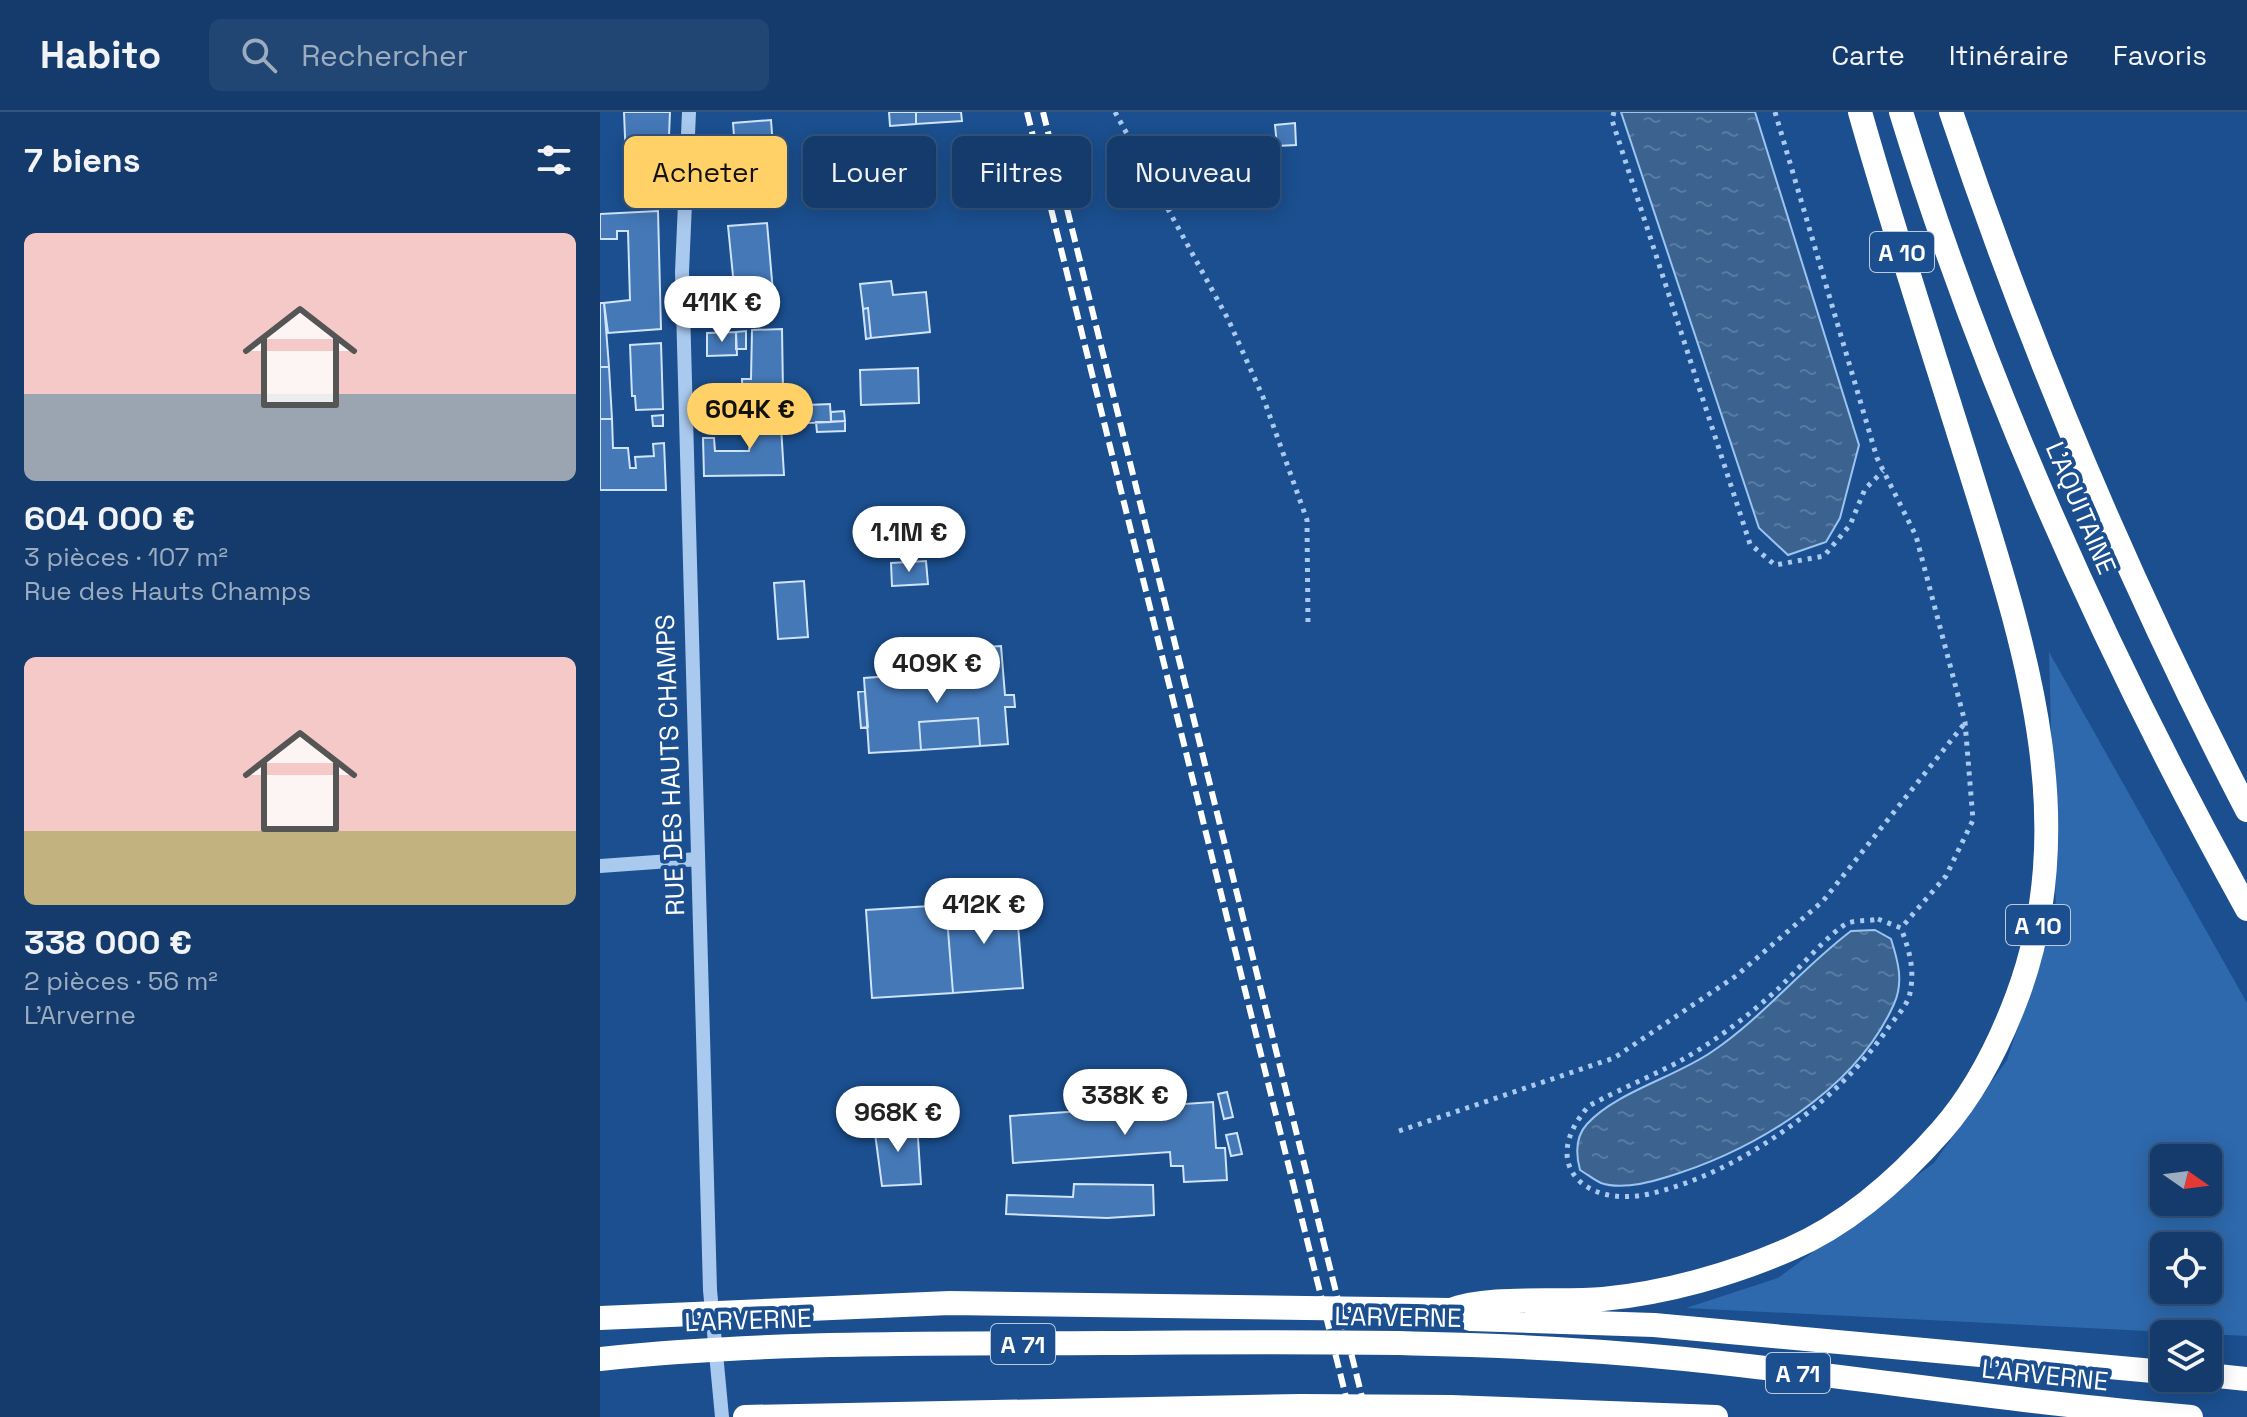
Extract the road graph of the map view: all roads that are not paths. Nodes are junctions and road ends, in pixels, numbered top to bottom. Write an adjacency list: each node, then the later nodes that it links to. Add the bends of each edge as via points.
1 (689, 112): 6 (street, RUE DES HAUTS CHAMPS, via 682,272)
2 (1860, 112): 9 (highway, A 10, via 2010,599 2040,726 2047,854 2027,970 1981,1076 1925,1150 1857,1211 1794,1248 1671,1287 1562,1302 1471,1302)
3 (1901, 112): 8 (highway, L'AQUITAINE / A 10, via 1979,334 2064,544 2162,751)
4 (1951, 112): 5 (highway, L'AQUITAINE, via 2023,317 2108,524)
5 (2247, 810)
6 (698, 859): 7 (street); 16 (street, RUE DES HAUTS CHAMPS, via 710,1290)
7 (600, 866)
8 (2247, 909)
9 (1451, 1310): 10 (highway, via 950,1303); 12 (highway, via 1470,1319 1654,1325)
10 (600, 1318)
11 (600, 1359): 18 (highway, L'ARVERNE / A 71, via 761,1345 1285,1342 1556,1349)
12 (2150, 1371)
13 (2222, 1376): 14 (highway)
14 (2247, 1379)
15 (756, 1416): 17 (highway, via 1300,1406)
16 (722, 1417)
17 (1716, 1417)
18 (2191, 1417)

